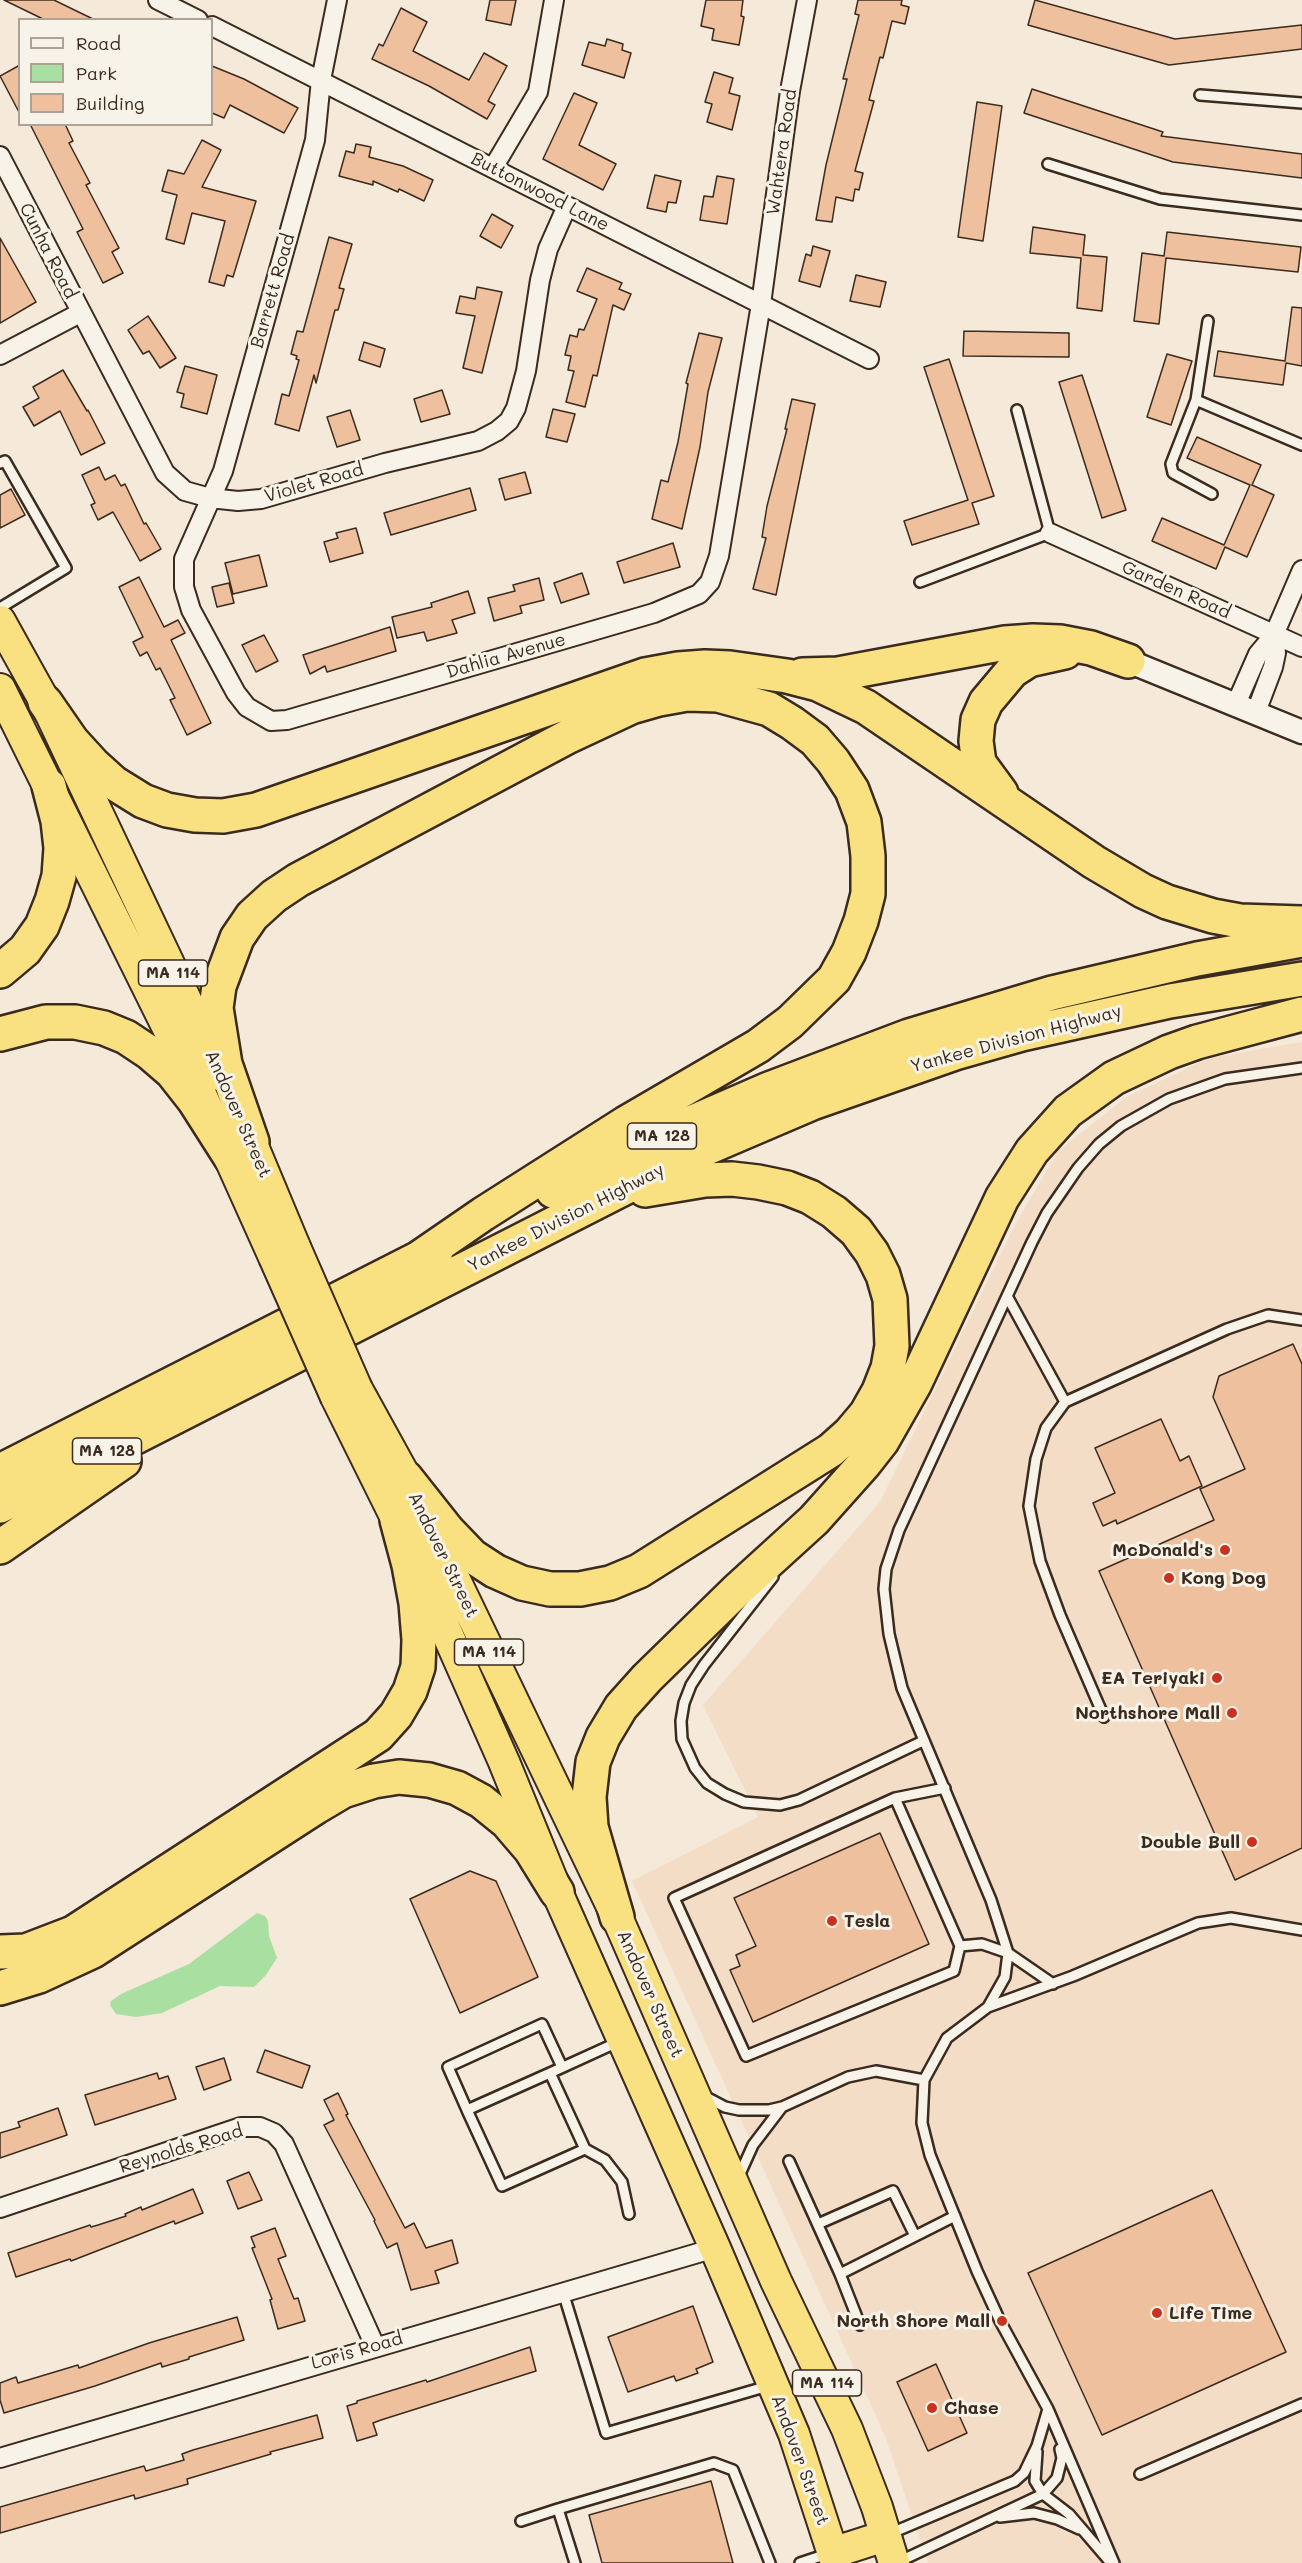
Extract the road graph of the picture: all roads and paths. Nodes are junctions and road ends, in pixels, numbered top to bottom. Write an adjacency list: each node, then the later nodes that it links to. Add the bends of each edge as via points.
1 (158, 0): 5 (street)
2 (337, 0): 7 (street, Barrett Road)
3 (554, 0): 12 (street, via 538,92)
4 (807, 0): 15 (street, Wahtera Road, via 790,91)
5 (194, 18)
6 (213, 26): 7 (street, Buttonwood Lane)
7 (321, 80): 12 (street, Buttonwood Lane); 25 (street, Barrett Road, via 315,140 239,417 223,471)
8 (1200, 95): 9 (lane)
9 (1302, 104)
10 (0, 156): 16 (street, Cunha Road)
11 (1048, 164): 14 (lane, via 1160,199)
12 (493, 168): 13 (street, Buttonwood Lane)
13 (567, 206): 15 (street, Buttonwood Lane); 25 (street, Violet Road, via 548,249 522,390 509,422 478,441 261,499)
14 (1302, 215)
15 (761, 304): 19 (street, Buttonwood Lane); 25 (street, Dahlia Avenue, via 719,556 710,582 699,594 676,606 287,720 271,721 247,707 236,693 191,610 184,587 184,559)
16 (80, 313): 18 (street); 25 (street, Violet Road, via 165,473 185,490)
17 (1208, 321): 20 (lane)
18 (0, 355)
19 (868, 359)
20 (1196, 400): 22 (lane); 24 (lane, via 1171,464 1173,473)
21 (1017, 410): 26 (lane)
22 (1302, 445)
23 (0, 463): 29 (lane, via 5,461 66,568)
24 (1212, 494)
25 (210, 498)
26 (1050, 533): 28 (lane); 31 (street, Garden Road)
27 (1302, 570): 31 (street)
28 (920, 582)
29 (0, 608)
30 (0, 621): 36 (highway, Andover Street / MA 114)
31 (1274, 635): 32 (street, Garden Road); 37 (street, via 1273,667)
32 (1302, 647)
33 (1128, 661): 34 (highway, via 1060,642 1005,642 838,674); 37 (street); 40 (highway, via 1085,652 1049,655 1029,660 998,686 978,720 979,763)
34 (787, 676): 36 (highway, via 705,667 645,675 256,810 223,816 167,810 114,783 72,741); 40 (highway, via 818,684 867,707)
35 (0, 689): 39 (highway, Andover Street / MA 114)
36 (45, 702): 48 (highway, Andover Street / MA 114)
37 (1246, 708): 38 (street)
38 (1302, 732)
39 (49, 786): 43 (highway, via 58,820 59,876 42,926 25,950); 48 (highway, Andover Street / MA 114)
40 (1016, 810): 41 (highway, via 1123,880 1167,902 1240,921)
41 (1302, 922)
42 (1302, 940): 50 (highway, Yankee Division Highway / MA 128, via 1197,959 1052,993 899,1040 769,1089 668,1133)
43 (0, 971)
44 (1302, 979): 49 (highway, Yankee Division Highway / MA 128, via 1170,1000 954,1053 822,1099 743,1132)
45 (1302, 1014): 62 (highway, via 1170,1052 1114,1078 1068,1111 1032,1151 1007,1190 915,1383 882,1441)
46 (0, 1035): 48 (highway, via 46,1022 66,1022 104,1028 126,1037 172,1072)
47 (1302, 1068): 51 (lane, via 1196,1087 1121,1126 1099,1144 1062,1190 1043,1220)
48 (242, 1150): 50 (highway, via 216,1008 219,986 237,938 252,916 274,896 496,775 631,707 687,694 718,695 769,709 792,723 833,761 852,790 864,822 867,894 849,952 834,979 790,1022 758,1046 626,1123); 53 (highway, Andover Street / MA 114, bridge)
49 (534, 1234): 54 (highway, Yankee Division Highway / MA 128); 59 (highway, via 609,1202 678,1183 732,1179 787,1188 810,1197 856,1231 884,1275 890,1299 892,1346 879,1391 861,1420 831,1450 639,1571 610,1583 580,1589 550,1589 522,1583 495,1571 472,1556)
50 (419, 1258): 56 (highway, Yankee Division Highway / MA 128)
51 (1007, 1296): 55 (lane); 67 (lane, via 899,1530 886,1569 889,1634 902,1688)
52 (1302, 1320): 55 (lane, via 1268,1315 1227,1329)
53 (347, 1393): 59 (highway, Andover Street / MA 114); 61 (highway, Andover Street / MA 114)
54 (214, 1398): 60 (highway, Yankee Division Highway / MA 128); 63 (highway)
55 (1065, 1402): 66 (lane, via 1047,1428 1036,1459 1029,1506 1040,1561)
56 (62, 1439): 57 (highway); 58 (highway, Yankee Division Highway / MA 128)
57 (0, 1463)
58 (0, 1471)
59 (406, 1478): 71 (highway, Andover Street / MA 114)
60 (0, 1506)
61 (397, 1520): 70 (highway, Andover Street / MA 114); 74 (highway, via 416,1603 418,1667 410,1691 378,1735 73,1933 26,1951)
62 (814, 1520): 64 (lane); 71 (highway, via 647,1678 621,1707 603,1737 593,1762 591,1827)
63 (0, 1547)
64 (786, 1558)
65 (779, 1568): 67 (lane, via 704,1665 684,1703 682,1739 695,1768 707,1783 744,1802 780,1805 799,1800)
66 (1104, 1716)
67 (923, 1740): 68 (lane)
68 (945, 1788): 69 (lane); 75 (lane, via 991,1900)
69 (895, 1798): 73 (lane); 73 (lane, via 674,1898 746,2056 954,1971)
70 (557, 1892): 77 (highway, via 531,1850 507,1822 481,1802 457,1788 429,1780 374,1780 316,1806 93,1951 39,1976); 79 (highway, Andover Street / MA 114)
71 (617, 1917): 83 (highway, Andover Street / MA 114)
72 (1302, 1930): 76 (lane, via 1231,1918 1198,1923)
73 (960, 1946): 75 (lane, via 982,1944)
74 (0, 1952)
75 (1008, 1953): 76 (lane); 78 (lane, via 1005,1977)
76 (1053, 1984): 78 (lane)
77 (0, 1988)
78 (988, 2007): 82 (lane, via 947,2038)
79 (623, 2040): 80 (lane); 95 (highway, Andover Street / MA 114)
80 (562, 2067): 81 (lane); 85 (lane, via 542,2024 458,2062 448,2067)
81 (550, 2073): 85 (lane); 86 (lane)
82 (924, 2080): 84 (lane, via 876,2071 848,2077); 91 (lane, via 922,2123 930,2155)
83 (690, 2084): 84 (lane, via 712,2101 739,2110); 88 (highway, Andover Street / MA 114)
84 (782, 2107): 88 (lane, via 745,2159)
85 (467, 2110): 86 (lane, via 502,2186)
86 (585, 2149): 90 (lane, via 605,2160 622,2182)
87 (789, 2161): 92 (lane)
88 (736, 2190): 93 (highway, Andover Street / MA 114)
89 (0, 2208): 99 (street, Reynolds Road, via 241,2127 260,2127 274,2133 284,2144)
90 (629, 2214)
91 (955, 2216): 94 (lane); 102 (lane, via 1000,2321)
92 (818, 2224): 94 (lane, via 893,2192); 96 (lane)
93 (756, 2236): 95 (highway); 111 (highway, Andover Street / MA 114, via 848,2429)
94 (915, 2236): 96 (lane)
95 (716, 2248): 97 (street, Loris Road); 100 (highway, Andover Street / MA 114)
96 (840, 2274): 98 (lane)
97 (563, 2292): 99 (street, Loris Road); 100 (lane, via 606,2433)
98 (860, 2325)
99 (375, 2346): 104 (street, Loris Road)
100 (773, 2385): 112 (highway, Andover Street / MA 114, via 812,2484)
101 (1302, 2404): 105 (lane)
102 (1048, 2409): 103 (lane); 106 (lane, via 1062,2458 1057,2478); 116 (lane)
103 (1037, 2446): 106 (lane, via 1035,2481); 111 (lane, via 1024,2473 1015,2481)
104 (0, 2458)
105 (1140, 2474)
106 (1043, 2494): 108 (lane); 110 (lane)
107 (558, 2509): 109 (lane); 113 (lane); 114 (lane, via 714,2463 733,2470)
108 (991, 2518): 110 (lane, via 1034,2513); 111 (lane)
109 (521, 2521)
110 (1082, 2530): 116 (lane)
111 (892, 2554): 112 (highway)
112 (834, 2558): 115 (lane)
113 (575, 2563)
114 (770, 2563)
115 (800, 2563)
116 (1112, 2563)

